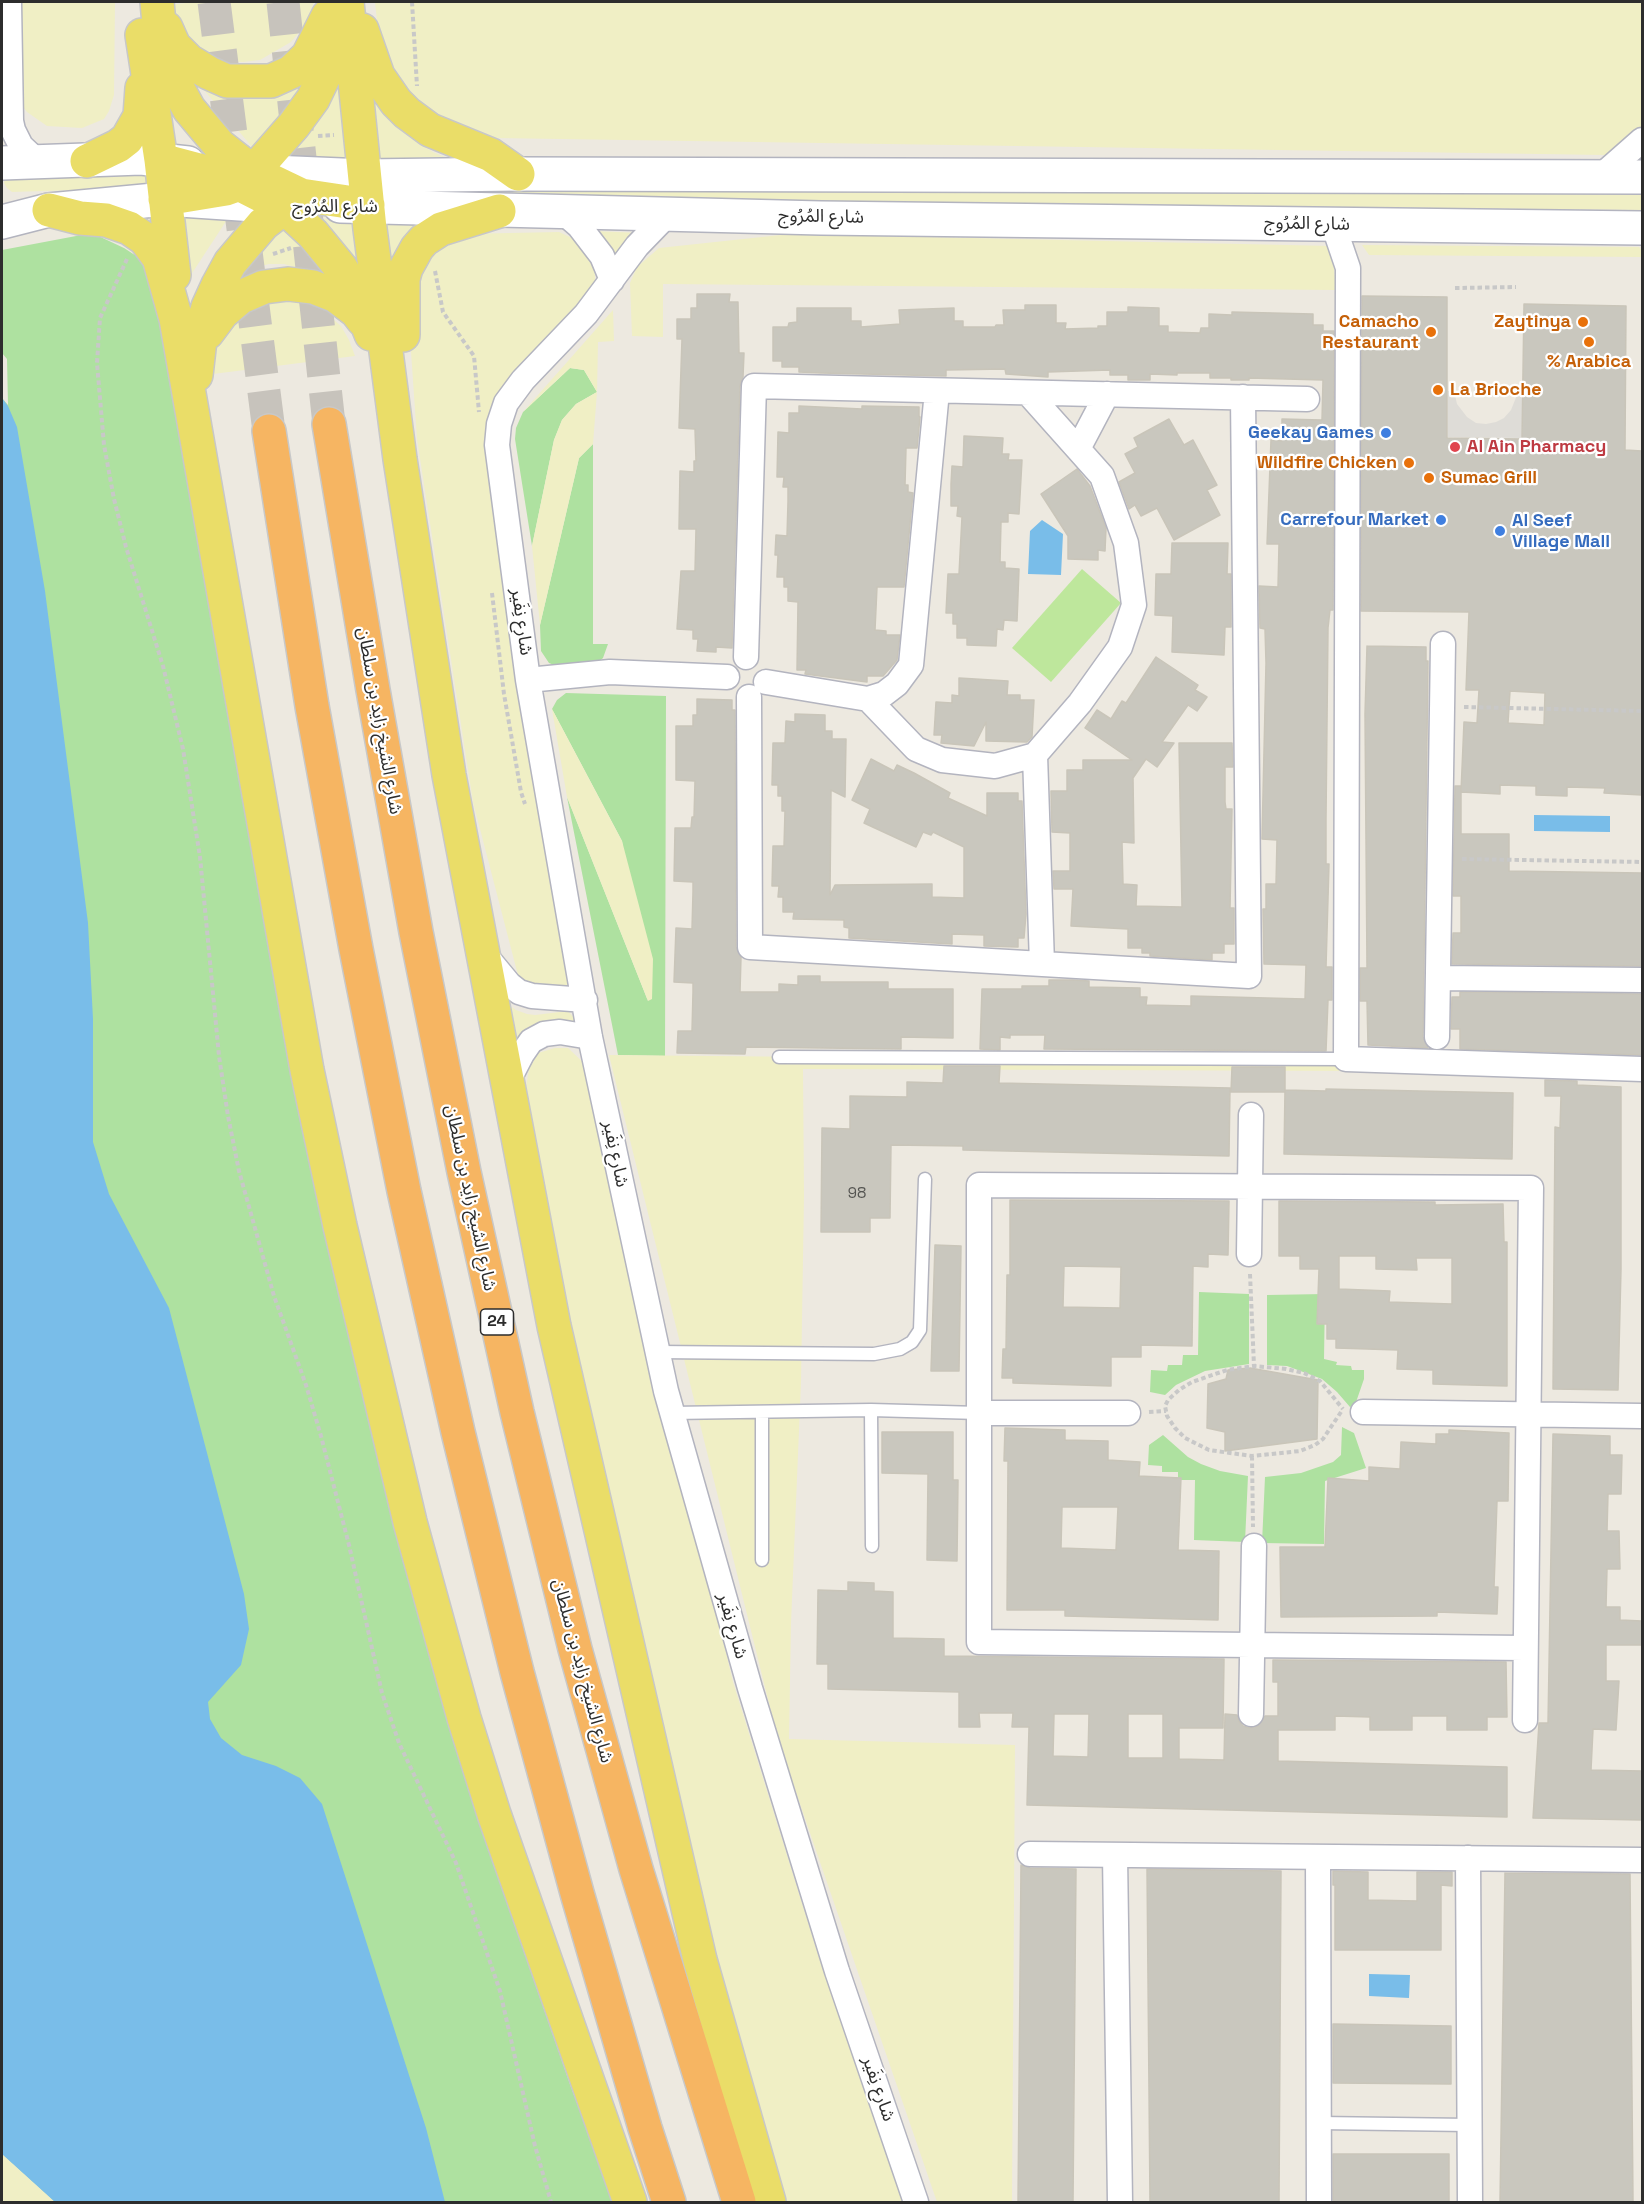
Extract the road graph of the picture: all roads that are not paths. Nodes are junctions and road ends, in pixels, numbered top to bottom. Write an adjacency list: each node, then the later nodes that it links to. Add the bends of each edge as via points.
1 (9, 2): 4 (street)
2 (341, 3): 3 (main road, via 308,56 291,72 271,81 249,83 227,81 189,60 174,46); 10 (main road, via 378,76 407,113 430,130 491,155); 13 (main road, via 336,41 313,99); 14 (main road)
3 (147, 4): 6 (main road); 7 (main road, via 140,116 127,139); 13 (main road, via 166,60 189,109)
4 (5, 22): 8 (street, via 13,130 21,146)
5 (1642, 140): 11 (street)
6 (161, 160): 7 (street, شارع المُرُوج); 13 (street, شارع المُرُوج); 16 (main road)
7 (87, 161): 8 (street, شارع المُرُوج)
8 (38, 162): 9 (street, شارع المُرُوج)
9 (2, 163)
10 (518, 174): 11 (street, شارع المُرُوج); 14 (street, شارع المُرُوج)
11 (1600, 177): 12 (street, شارع المُرُوج)
12 (1642, 177)
13 (247, 178): 14 (street, شارع المُرُوج); 16 (main road, via 226,189); 17 (main road)
14 (366, 191): 17 (street, شارع المُرُوج); 19 (street, شارع المُرُوج); 33 (main road)
15 (2, 195): 18 (street)
16 (165, 199): 17 (street, شارع المُرُوج); 18 (street, شارع المُرُوج); 26 (main road)
17 (292, 201): 27 (main road, via 341,268); 28 (main road, via 263,224 230,263 208,308)
18 (49, 210): 22 (street, شارع المُرُوج); 26 (main road, via 118,223 138,234 159,258)
19 (499, 211): 20 (street, شارع المُرُوج); 33 (main road, via 441,229 424,240 411,258 402,279 403,364)
20 (563, 212): 21 (street, شارع المُرُوج); 25 (street, via 602,256)
21 (669, 213): 23 (street, شارع المُرُوج); 25 (street, شارع نِفَير)
22 (2, 222)
23 (1333, 224): 24 (street, شارع المُرُوج); 55 (street, via 1348,268)
24 (1642, 228)
25 (612, 280): 43 (street, شارع نِفَير, via 586,314 523,380 506,403 499,424 497,445)
26 (176, 319): 35 (main road)
27 (371, 331): 28 (main road, via 356,311 336,296 313,287 264,287 241,297 222,313); 39 (main road, via 386,419)
28 (197, 356): 35 (main road)
29 (937, 391): 30 (street); 41 (street, via 754,386); 45 (street, via 911,665 897,684)
30 (1028, 393): 31 (street); 38 (street)
31 (1107, 394): 32 (street); 38 (street)
32 (1243, 397): 34 (street); 48 (street, via 1249,976)
33 (393, 398): 39 (main road)
34 (1307, 399)
35 (192, 412): 85 (main road, via 307,1070 410,1522 490,1803)
36 (330, 423): 87 (highway, شارع الشيخ زايد بن سلطان / 24, via 416,932 517,1412 575,1649 636,1869)
37 (269, 431): 86 (highway, via 312,706 356,949 458,1432 577,1893)
38 (1078, 449): 46 (street, via 1102,476 1126,543 1134,605 1120,647 1080,703)
39 (400, 459): 47 (main road, via 449,775)
40 (1443, 644): 49 (street)
41 (746, 657): 42 (street, via 731,666); 44 (street, via 762,665 767,676)
42 (727, 677): 43 (street, via 610,672); 44 (street, via 738,695)
43 (528, 680): 51 (street, شارع نِفَير)
44 (758, 690): 45 (street); 48 (street, via 750,947)
45 (868, 699): 46 (street, via 916,749 942,760 995,766)
46 (1035, 755): 48 (street)
47 (482, 952): 51 (street, via 519,992); 57 (main road)
48 (1042, 964)
49 (1438, 978): 50 (street); 53 (street)
50 (1642, 980)
51 (585, 1000): 52 (street, شارع نِفَير)
52 (590, 1037): 57 (street, via 560,1032 531,1041); 62 (street, شارع نِفَير)
53 (1437, 1037)
54 (779, 1057): 55 (lane)
55 (1346, 1059): 56 (street)
56 (1642, 1069)
57 (507, 1083): 88 (main road, via 554,1326 700,1960)
58 (1251, 1115): 60 (street)
59 (925, 1179): 62 (lane, via 920,1330 912,1342 900,1349 874,1354)
60 (1250, 1186): 61 (street); 67 (street, via 979,1185); 69 (street, via 1531,1188)
61 (1249, 1254)
62 (657, 1352): 66 (street, شارع نِفَير)
63 (871, 1410): 64 (lane); 67 (lane); 71 (lane)
64 (762, 1412): 66 (lane); 73 (lane)
65 (1363, 1412): 69 (street)
66 (672, 1413): 89 (street, شارع نِفَير, via 753,1699 837,1971)
67 (979, 1413): 68 (street); 74 (street, via 979,1642)
68 (1128, 1413)
69 (1528, 1414): 70 (street); 75 (street)
70 (1642, 1416)
71 (872, 1546)
72 (1254, 1546): 74 (street)
73 (762, 1560)
74 (1252, 1644): 75 (street); 76 (street)
75 (1524, 1648): 77 (street)
76 (1251, 1714)
77 (1525, 1720)
78 (1030, 1854): 79 (street)
79 (1115, 1855): 80 (street); 90 (street)
80 (1318, 1857): 81 (street); 83 (street)
81 (1468, 1858): 82 (street); 84 (street)
82 (1642, 1860)
83 (1319, 2123): 84 (lane); 91 (street)
84 (1469, 2125): 92 (street)
85 (630, 2202)
86 (669, 2202)
87 (739, 2202)
88 (769, 2202)
89 (916, 2202)
90 (1120, 2202)
91 (1319, 2202)
92 (1470, 2202)

